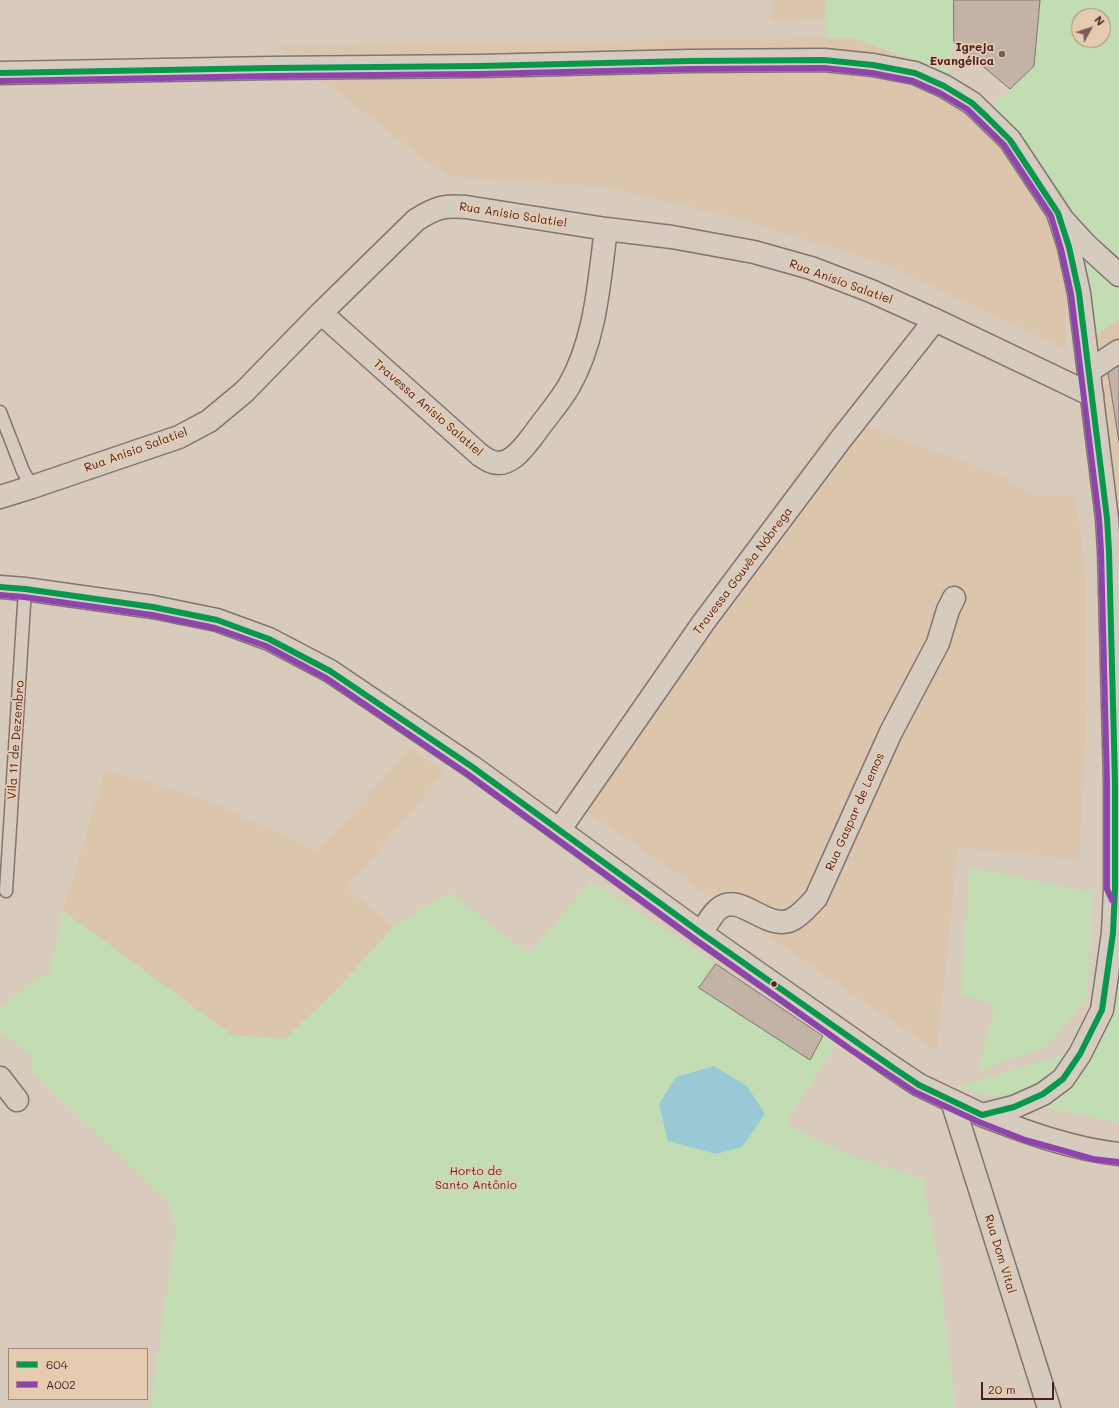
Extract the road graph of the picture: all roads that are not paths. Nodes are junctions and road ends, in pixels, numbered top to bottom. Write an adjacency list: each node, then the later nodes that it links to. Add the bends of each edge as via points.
1 (0, 73): 2 (main road, via 689,61 824,60 873,65 915,73 944,86 972,103 1010,140)
2 (1058, 214): 4 (main road, via 1086,245); 8 (main road, via 1069,247 1079,293)
3 (606, 230): 5 (main road, Rua Anísio Salatiel, via 466,207 449,206 432,210 416,220); 5 (main road, Travessa Anísio Salatiel, via 592,326 569,386 524,447 512,459 502,463 491,462 480,455); 6 (main road, Rua Anísio Salatiel, via 672,237 754,252 811,268)
4 (1119, 275)
5 (320, 313): 11 (main road, Rua Anísio Salatiel, via 244,392 209,421 179,437)
6 (935, 320): 9 (main road, Rua Anísio Salatiel); 18 (main road, Travessa Gouvêa Nóbrega, via 841,439 703,624)
7 (1119, 350): 8 (main road)
8 (1089, 371): 9 (main road)
9 (1092, 395): 13 (main road, via 1107,518)
10 (0, 412): 11 (lane)
11 (32, 487): 12 (main road, Rua Anísio Salatiel)
12 (0, 497)
13 (1114, 550): 17 (main road)
14 (0, 587): 15 (main road)
15 (26, 589): 18 (main road, via 160,608 217,620 269,639 330,671); 19 (lane, Vila 11 de Dezembro)
16 (954, 598): 21 (main road, Rua Gaspar de Lemos, via 938,643 891,732 816,898 793,920 783,922 770,921 741,906 730,904 720,908)
17 (1117, 782): 20 (main road)
18 (560, 829): 21 (main road)
19 (6, 891)
20 (1117, 893): 25 (main road, via 1102,1010 1080,1054 1062,1080 1042,1094 1014,1107)
21 (701, 932): 24 (main road, via 892,1067 919,1085)
22 (0, 1078): 23 (main road)
23 (17, 1100)
24 (952, 1101): 25 (main road); 27 (main road, Rua Dom Vital)
25 (982, 1115): 26 (main road, via 1028,1132 1095,1151)
26 (1119, 1154)
27 (1049, 1408)

